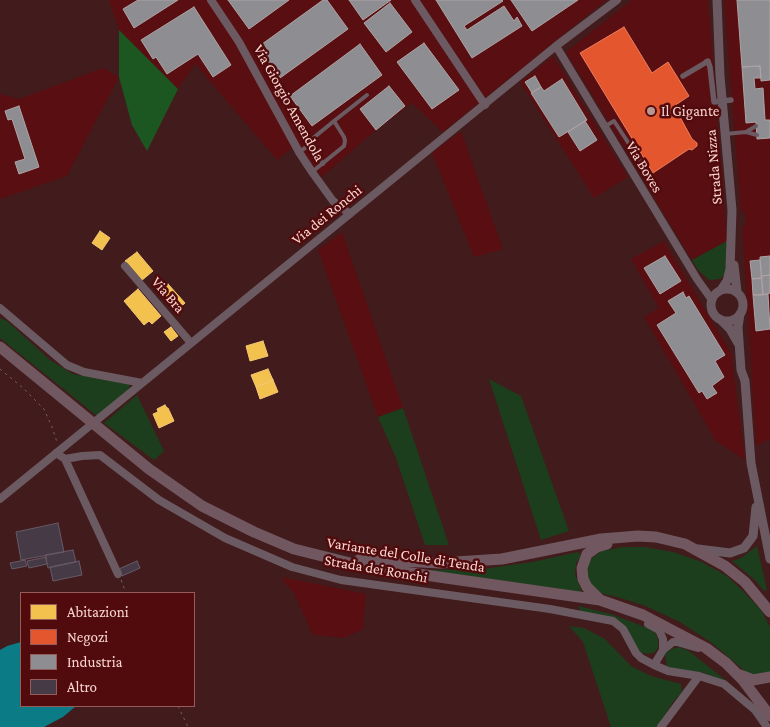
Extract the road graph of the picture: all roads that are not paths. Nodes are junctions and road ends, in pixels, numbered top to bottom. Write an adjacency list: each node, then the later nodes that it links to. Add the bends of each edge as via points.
1 (211, 0): 17 (street, Via Giorgio Amendola)
2 (416, 0): 9 (street)
3 (617, 0): 5 (street, Via dei Ronchi)
4 (716, 2): 8 (street, Strada Nizza)
5 (556, 46): 9 (street, Via dei Ronchi); 12 (street, Via Boves)
6 (683, 76): 8 (street, via 708,61 714,102)
7 (367, 95): 10 (lane)
8 (726, 100): 14 (street, Strada Nizza)
9 (485, 105): 21 (street, Via dei Ronchi)
10 (334, 121): 16 (lane, via 312,139); 18 (lane, via 345,141 344,146)
11 (756, 126): 13 (lane)
12 (604, 127): 20 (lane, via 614,121); 26 (street, Via Boves)
13 (746, 132): 14 (lane); 15 (lane)
14 (725, 134): 22 (street, Strada Nizza, via 732,210)
15 (757, 136)
16 (311, 144): 17 (lane); 18 (lane)
17 (299, 152): 19 (street, Via Giorgio Amendola)
18 (323, 164): 19 (lane)
19 (312, 172): 21 (street, Via Giorgio Amendola, via 333,201)
20 (652, 179)
21 (350, 214): 30 (street, Via dei Ronchi)
22 (731, 242): 24 (street, Strada Nizza, via 730,270); 25 (street, Strada Nizza)
23 (125, 266): 30 (street, Via Bra)
24 (721, 290): 25 (street); 26 (street, Strada Nizza)
25 (737, 292): 28 (street, Strada Nizza, via 742,300)
26 (712, 300): 29 (street, via 712,310)
27 (0, 308): 33 (street, via 67,364 84,372)
28 (740, 314): 29 (street, via 732,319); 31 (street, Strada Nizza)
29 (718, 318): 31 (street)
30 (191, 343): 33 (street, Via dei Ronchi)
31 (739, 344): 36 (street, Strada Nizza)
32 (0, 347): 40 (main road, Variante del Colle di Tenda, via 149,469 202,506 254,532)
33 (142, 383): 34 (street, Via dei Ronchi)
34 (56, 453): 35 (street); 37 (street)
35 (65, 459): 42 (street); 48 (street, Strada dei Ronchi, via 100,456 167,505 225,538 292,567 341,580 613,621 623,629 636,654)
36 (757, 496): 39 (street, via 753,536 746,546 730,553); 41 (street)
37 (0, 499)
38 (638, 536): 39 (main road, via 672,540); 40 (main road, via 601,539 502,559 440,563); 43 (main road, via 597,547 585,558 583,579)
39 (696, 548): 45 (main road, via 745,582)
40 (313, 554): 43 (main road, Variante del Colle di Tenda, via 362,566)
41 (770, 559)
42 (118, 574)
43 (600, 600): 44 (main road, Variante del Colle di Tenda)
44 (634, 611): 46 (main road, Variante del Colle di Tenda); 47 (street, via 659,630 663,638)
45 (770, 612)
46 (706, 648): 47 (street, via 678,642); 49 (main road, Variante del Colle di Tenda)
47 (662, 650): 48 (street)
48 (654, 665): 50 (street, Strada dei Ronchi)
49 (736, 673): 51 (main road, via 753,680); 52 (main road, Variante del Colle di Tenda)
50 (698, 676): 53 (street); 54 (street, Strada dei Ronchi, via 724,684 755,710)
51 (770, 677)
52 (770, 716)
53 (661, 727)
54 (767, 727)

